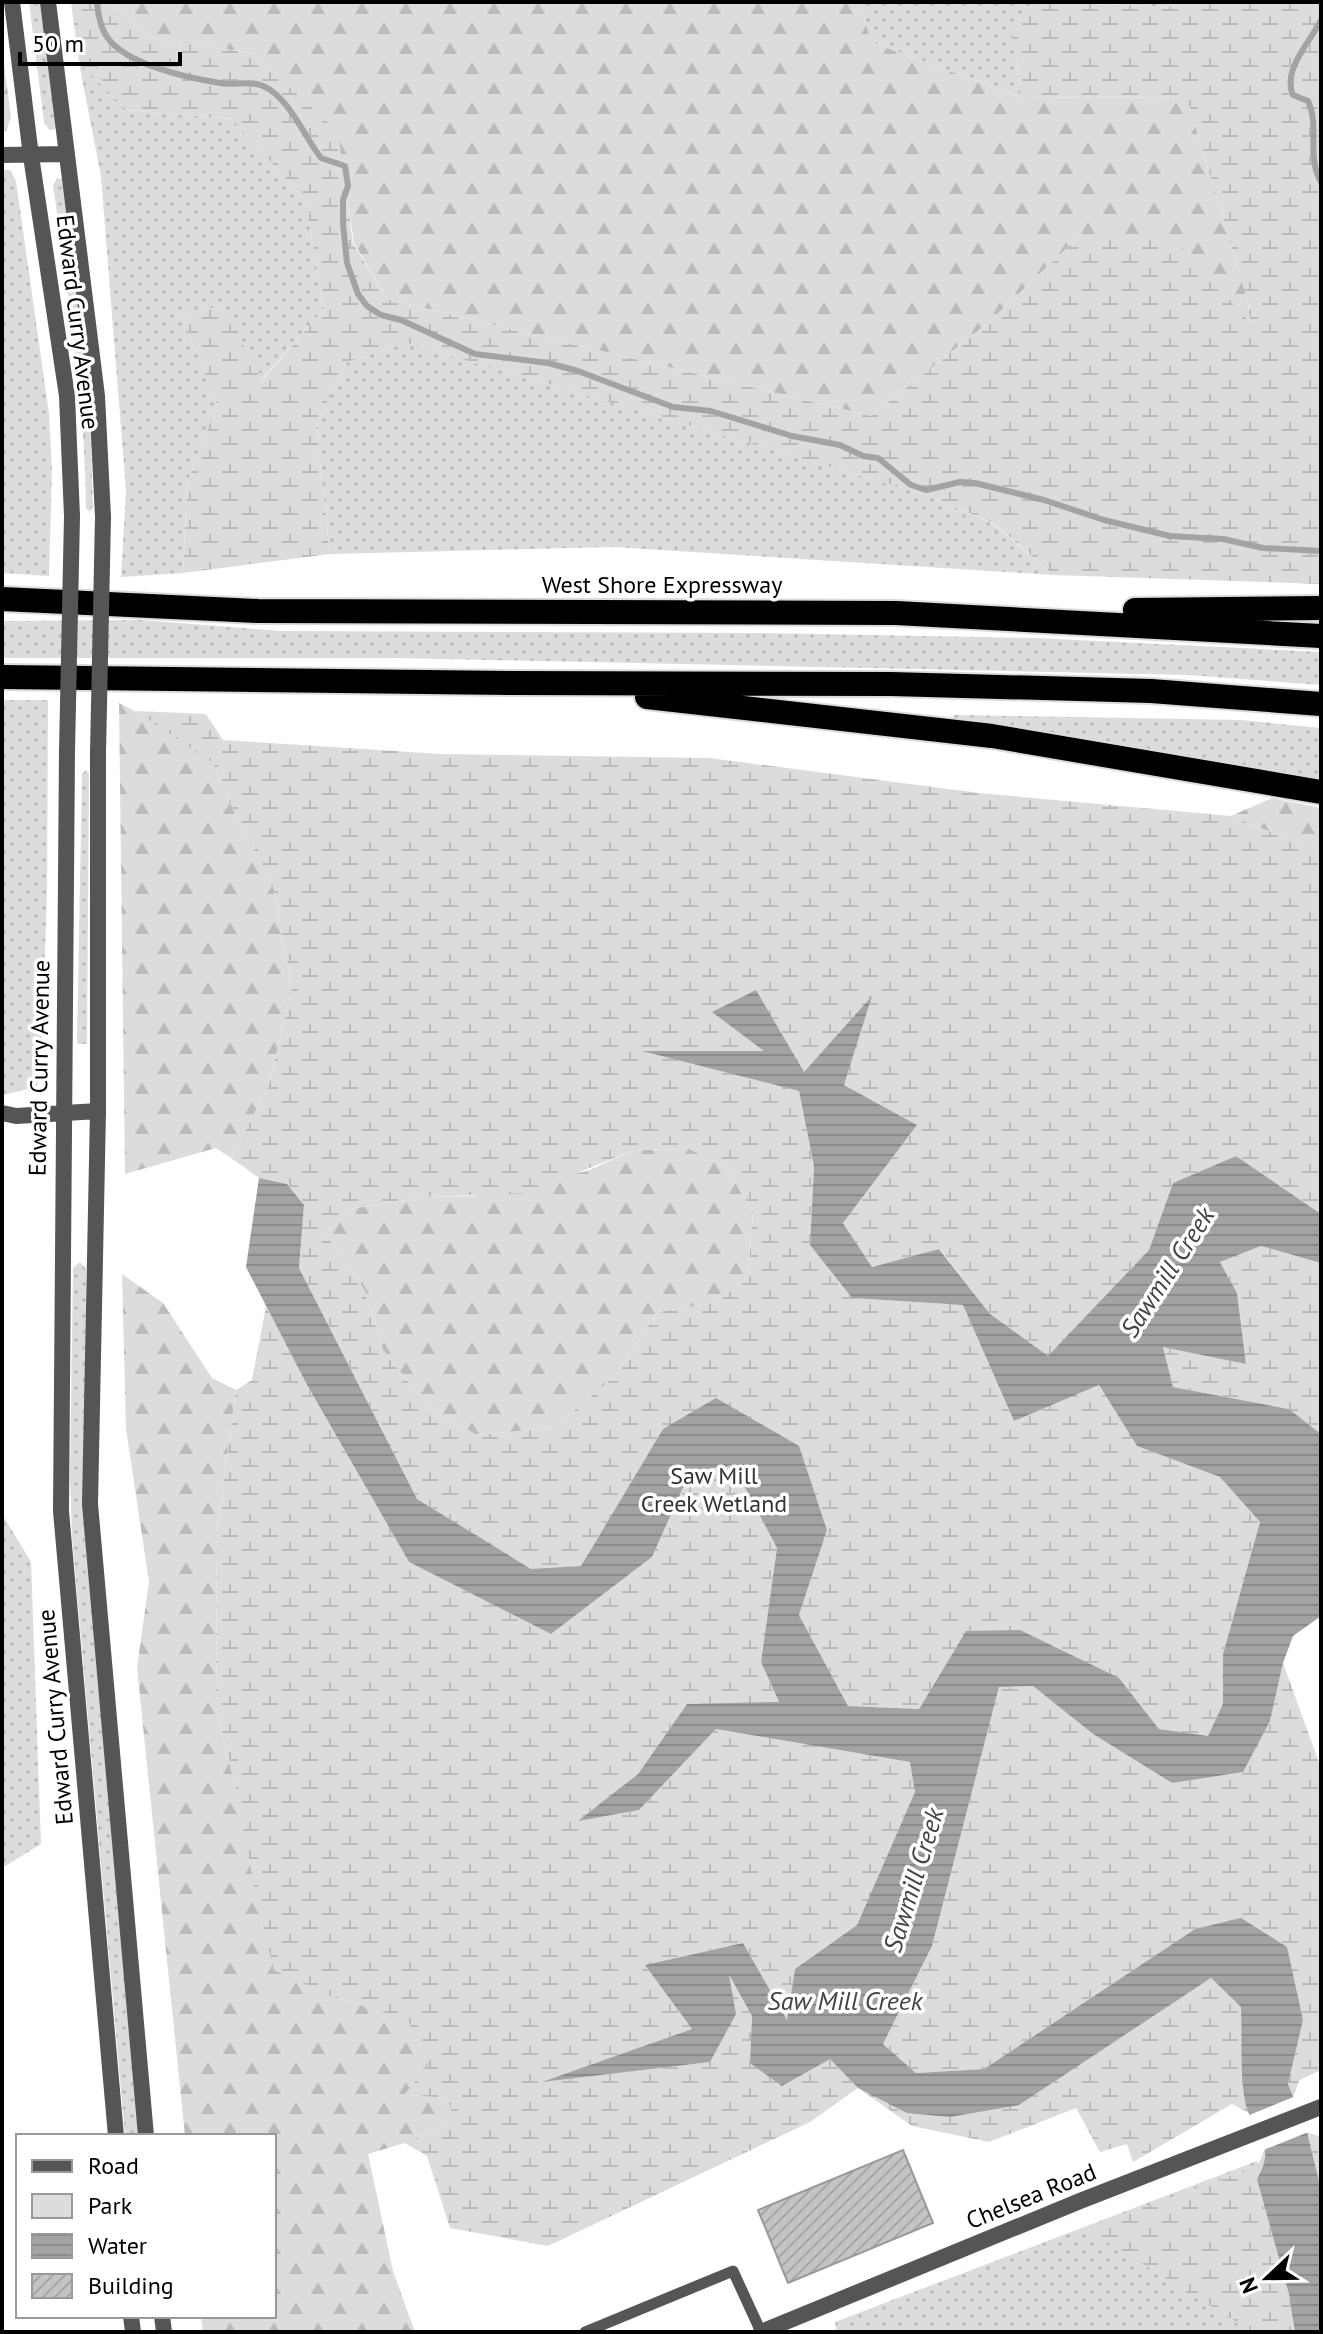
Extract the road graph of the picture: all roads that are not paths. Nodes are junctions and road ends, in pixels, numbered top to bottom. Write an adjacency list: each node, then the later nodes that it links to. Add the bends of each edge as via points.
1 (12, 2): 5 (street, Edward Curry Avenue)
2 (48, 2): 3 (street, Edward Curry Avenue)
3 (67, 154): 5 (street); 14 (street, Edward Curry Avenue, bridge, via 97,396 103,517)
4 (2, 155): 5 (street)
5 (31, 156): 16 (street, Edward Curry Avenue, bridge, via 67,396 72,516)
6 (2, 599): 8 (highway, West Shore Expressway, via 258,611)
7 (1321, 608): 8 (highway)
8 (896, 613): 9 (highway, West Shore Expressway)
9 (1321, 636)
10 (2, 677): 11 (highway)
11 (513, 683): 12 (highway, via 891,684 1151,691); 13 (highway, via 992,736)
12 (1321, 704)
13 (1321, 792)
14 (98, 1111): 16 (street); 19 (street, Edward Curry Avenue, via 90,1504)
15 (2, 1113): 16 (street)
16 (63, 1113): 18 (street, Edward Curry Avenue, via 61,1511)
17 (1319, 2107): 21 (street, Chelsea Road)
18 (116, 2134)
19 (146, 2134)
20 (585, 2332): 21 (lane, via 733,2271)
21 (761, 2332)

